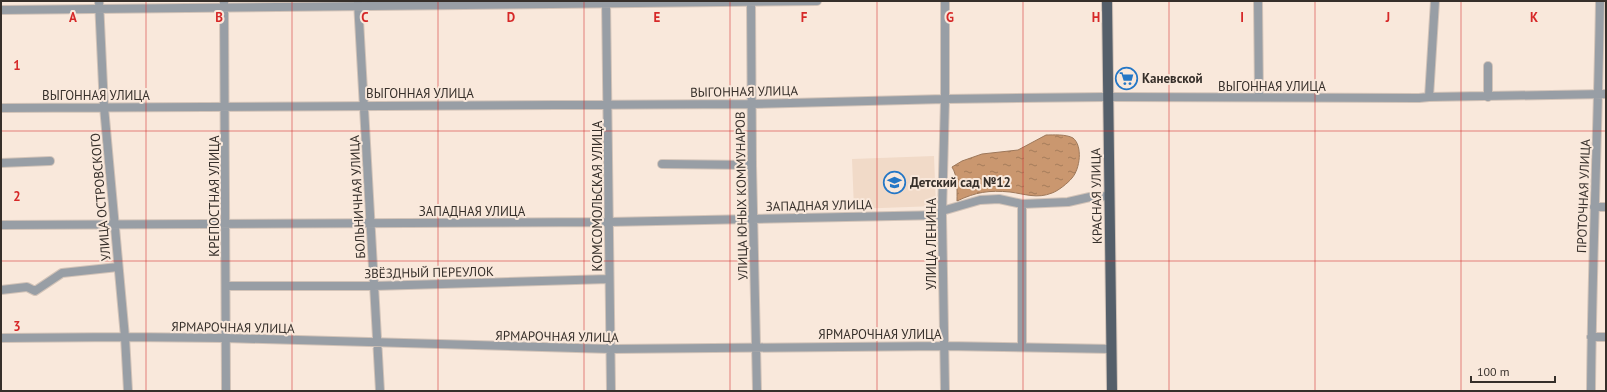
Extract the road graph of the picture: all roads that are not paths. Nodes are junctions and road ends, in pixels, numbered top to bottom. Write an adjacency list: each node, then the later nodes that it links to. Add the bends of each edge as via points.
1 (817, 1): 8 (street)
2 (945, 1): 19 (street, УЛИЦА ЛЕНИНА)
3 (1107, 1): 16 (main road, КРАСНАЯ УЛИЦА)
4 (1258, 1): 17 (street)
5 (1435, 1): 15 (street)
6 (1600, 1): 14 (street, ПРОТОЧНАЯ УЛИЦА)
7 (606, 2): 8 (street); 9 (street); 20 (street, КОМСОМОЛЬСКАЯ УЛИЦА)
8 (751, 2): 21 (street, УЛИЦА ЮНЫХ КОММУНАРОВ)
9 (358, 3): 10 (street); 23 (street, БОЛЬНИЧНАЯ УЛИЦА)
10 (224, 4): 11 (street); 22 (street, КРЕПОСТНАЯ УЛИЦА)
11 (99, 5): 12 (street); 25 (street, УЛИЦА ОСТРОВСКОГО)
12 (1, 10)
13 (1488, 66): 18 (street)
14 (1602, 94): 18 (street, ВЫГОННАЯ УЛИЦА); 32 (street, ПРОТОЧНАЯ УЛИЦА)
15 (1429, 96): 17 (street, ВЫГОННАЯ УЛИЦА); 18 (street, ВЫГОННАЯ УЛИЦА)
16 (1107, 97): 17 (street, ВЫГОННАЯ УЛИЦА); 19 (street, ВЫГОННАЯ УЛИЦА); 30 (main road, КРАСНАЯ УЛИЦА)
17 (1259, 97)
18 (1488, 97)
19 (945, 99): 21 (street, ВЫГОННАЯ УЛИЦА); 34 (street, УЛИЦА ЛЕНИНА)
20 (608, 104): 21 (street, ВЫГОННАЯ УЛИЦА); 23 (street, ВЫГОННАЯ УЛИЦА); 36 (street, КОМСОМОЛЬСКАЯ УЛИЦА)
21 (751, 104): 29 (street, УЛИЦА ЮНЫХ КОММУНАРОВ)
22 (225, 106): 23 (street, ВЫГОННАЯ УЛИЦА); 25 (street, ВЫГОННАЯ УЛИЦА); 38 (street, КРЕПОСТНАЯ УЛИЦА)
23 (363, 106): 37 (street, БОЛЬНИЧНАЯ УЛИЦА)
24 (1, 108): 25 (street, ВЫГОННАЯ УЛИЦА)
25 (104, 108): 40 (street, УЛИЦА ОСТРОВСКОГО)
26 (50, 161): 27 (street)
27 (1, 163)
28 (662, 164): 29 (street)
29 (752, 165): 35 (street, УЛИЦА ЮНЫХ КОММУНАРОВ)
30 (1109, 196): 31 (street, ЗАПАДНАЯ УЛИЦА, via 1068,202); 56 (main road, КРАСНАЯ УЛИЦА)
31 (1022, 204): 34 (street, ЗАПАДНАЯ УЛИЦА, via 999,199 980,200); 54 (street)
32 (1594, 207): 33 (street); 47 (street, ПРОТОЧНАЯ УЛИЦА)
33 (1606, 207)
34 (942, 213): 35 (street, ЗАПАДНАЯ УЛИЦА); 52 (street, УЛИЦА ЛЕНИНА)
35 (753, 219): 36 (street, ЗАПАДНАЯ УЛИЦА); 53 (street, УЛИЦА ЮНЫХ КОММУНАРОВ)
36 (609, 222): 37 (street, ЗАПАДНАЯ УЛИЦА); 42 (street, КОМСОМОЛЬСКАЯ УЛИЦА)
37 (371, 223): 38 (street, ЗАПАДНАЯ УЛИЦА); 44 (street, БОЛЬНИЧНАЯ УЛИЦА)
38 (225, 224): 40 (street, ЗАПАДНАЯ УЛИЦА); 43 (street, КРЕПОСТНАЯ УЛИЦА)
39 (1, 225): 40 (street, ЗАПАДНАЯ УЛИЦА)
40 (114, 225): 41 (street, УЛИЦА ОСТРОВСКОГО)
41 (118, 267): 45 (street, via 62,273 35,291 27,287); 46 (street, УЛИЦА ОСТРОВСКОГО)
42 (609, 279): 44 (street, ЗВЁЗДНЫЙ ПЕРЕУЛОК); 55 (street, КОМСОМОЛЬСКАЯ УЛИЦА)
43 (226, 286): 44 (street, ЗВЁЗДНЫЙ ПЕРЕУЛОК); 50 (street, КРЕПОСТНАЯ УЛИЦА)
44 (374, 286): 51 (street, БОЛЬНИЧНАЯ УЛИЦА)
45 (1, 290)
46 (125, 337): 49 (street, ЯРМАРОЧНАЯ УЛИЦА); 50 (street, ЯРМАРОЧНАЯ УЛИЦА); 57 (street, УЛИЦА ОСТРОВСКОГО)
47 (1591, 337): 48 (street); 64 (street, ПРОТОЧНАЯ УЛИЦА)
48 (1606, 337)
49 (1, 338)
50 (225, 338): 51 (street, ЯРМАРОЧНАЯ УЛИЦА); 58 (street, КРЕПОСТНАЯ УЛИЦА)
51 (378, 343): 55 (street, ЯРМАРОЧНАЯ УЛИЦА); 59 (street, БОЛЬНИЧНАЯ УЛИЦА)
52 (944, 346): 53 (street, ЯРМАРОЧНАЯ УЛИЦА); 54 (street, ЯРМАРОЧНАЯ УЛИЦА); 62 (street, УЛИЦА ЛЕНИНА)
53 (756, 347): 55 (street, ЯРМАРОЧНАЯ УЛИЦА); 61 (street, УЛИЦА ЮНЫХ КОММУНАРОВ)
54 (1022, 347): 56 (street, ЯРМАРОЧНАЯ УЛИЦА)
55 (611, 349): 60 (street, КОМСОМОЛЬСКАЯ УЛИЦА)
56 (1112, 349): 63 (main road, КРАСНАЯ УЛИЦА)
57 (128, 391)
58 (226, 391)
59 (380, 391)
60 (611, 391)
61 (758, 391)
62 (945, 391)
63 (1112, 391)
64 (1591, 391)

